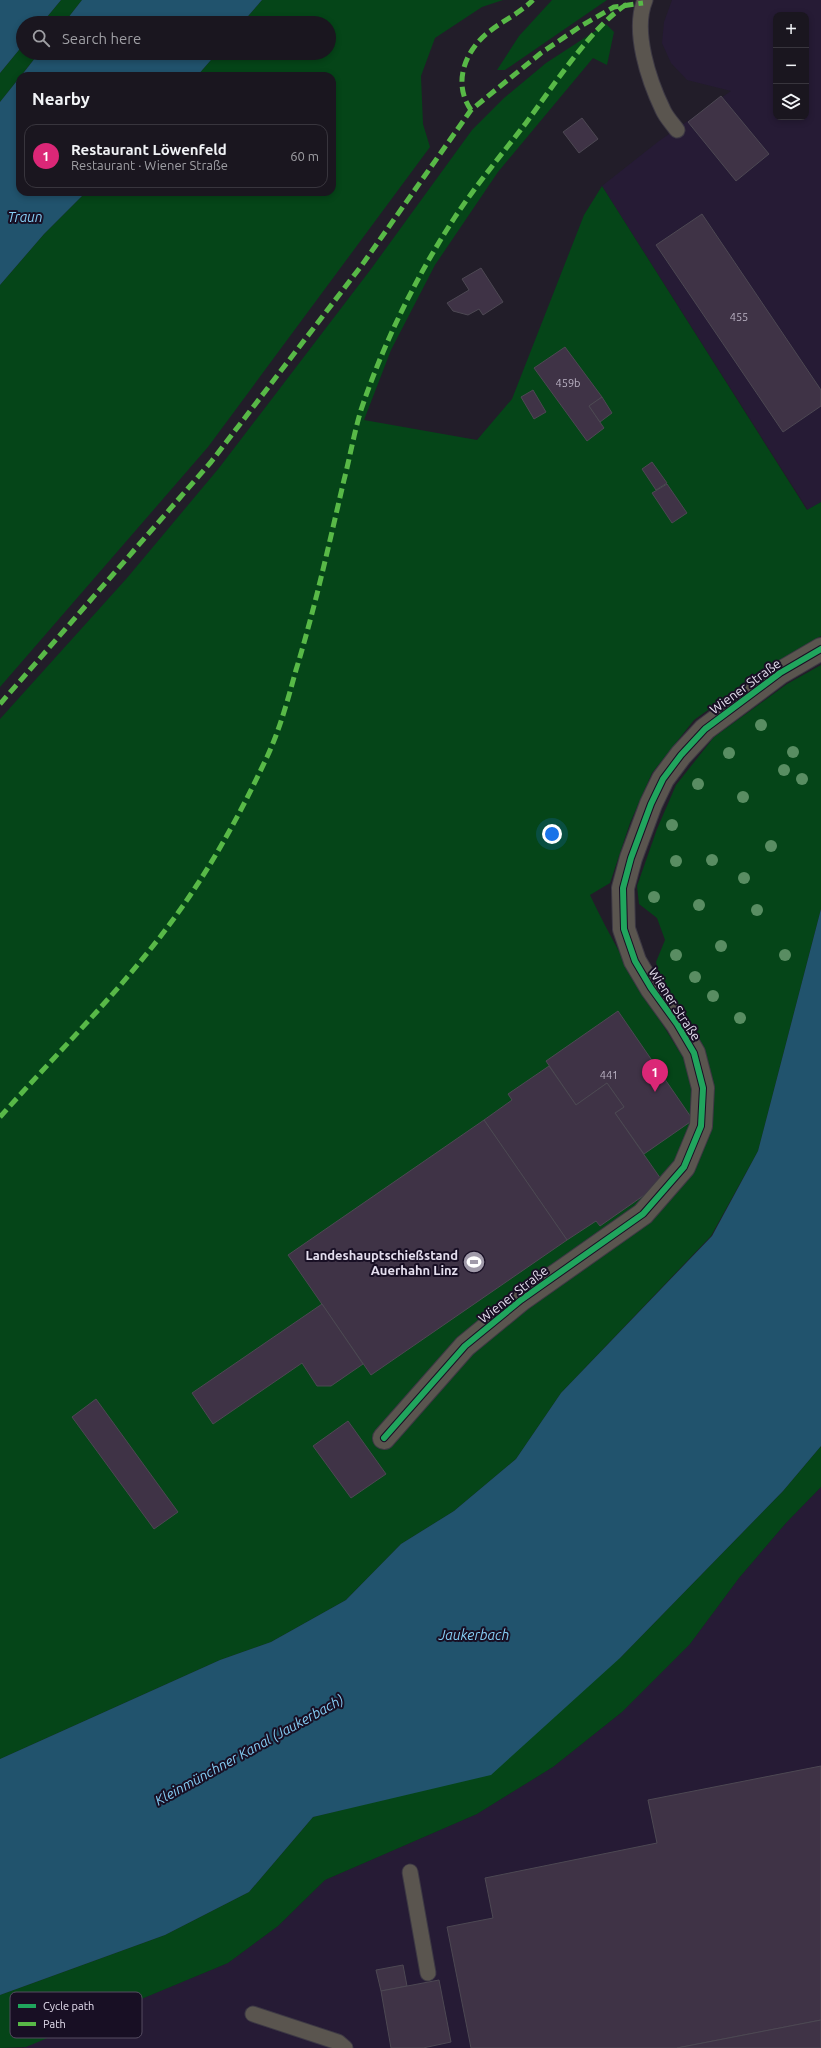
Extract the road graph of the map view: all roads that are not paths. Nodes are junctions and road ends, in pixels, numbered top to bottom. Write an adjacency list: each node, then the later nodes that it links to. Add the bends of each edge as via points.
1 (645, 0): 2 (lane, via 639,22 640,40 663,110)
2 (677, 130)
3 (821, 649): 4 (street, Wiener Straße, via 780,672 710,725 681,755 663,779 631,858 624,888 624,929 635,961 694,1053 703,1088 701,1126 684,1167 643,1214 521,1300 465,1346)
4 (384, 1438)
5 (410, 1872): 6 (lane)
6 (428, 1973)
7 (254, 2014): 8 (lane, via 338,2042)
8 (345, 2048)

